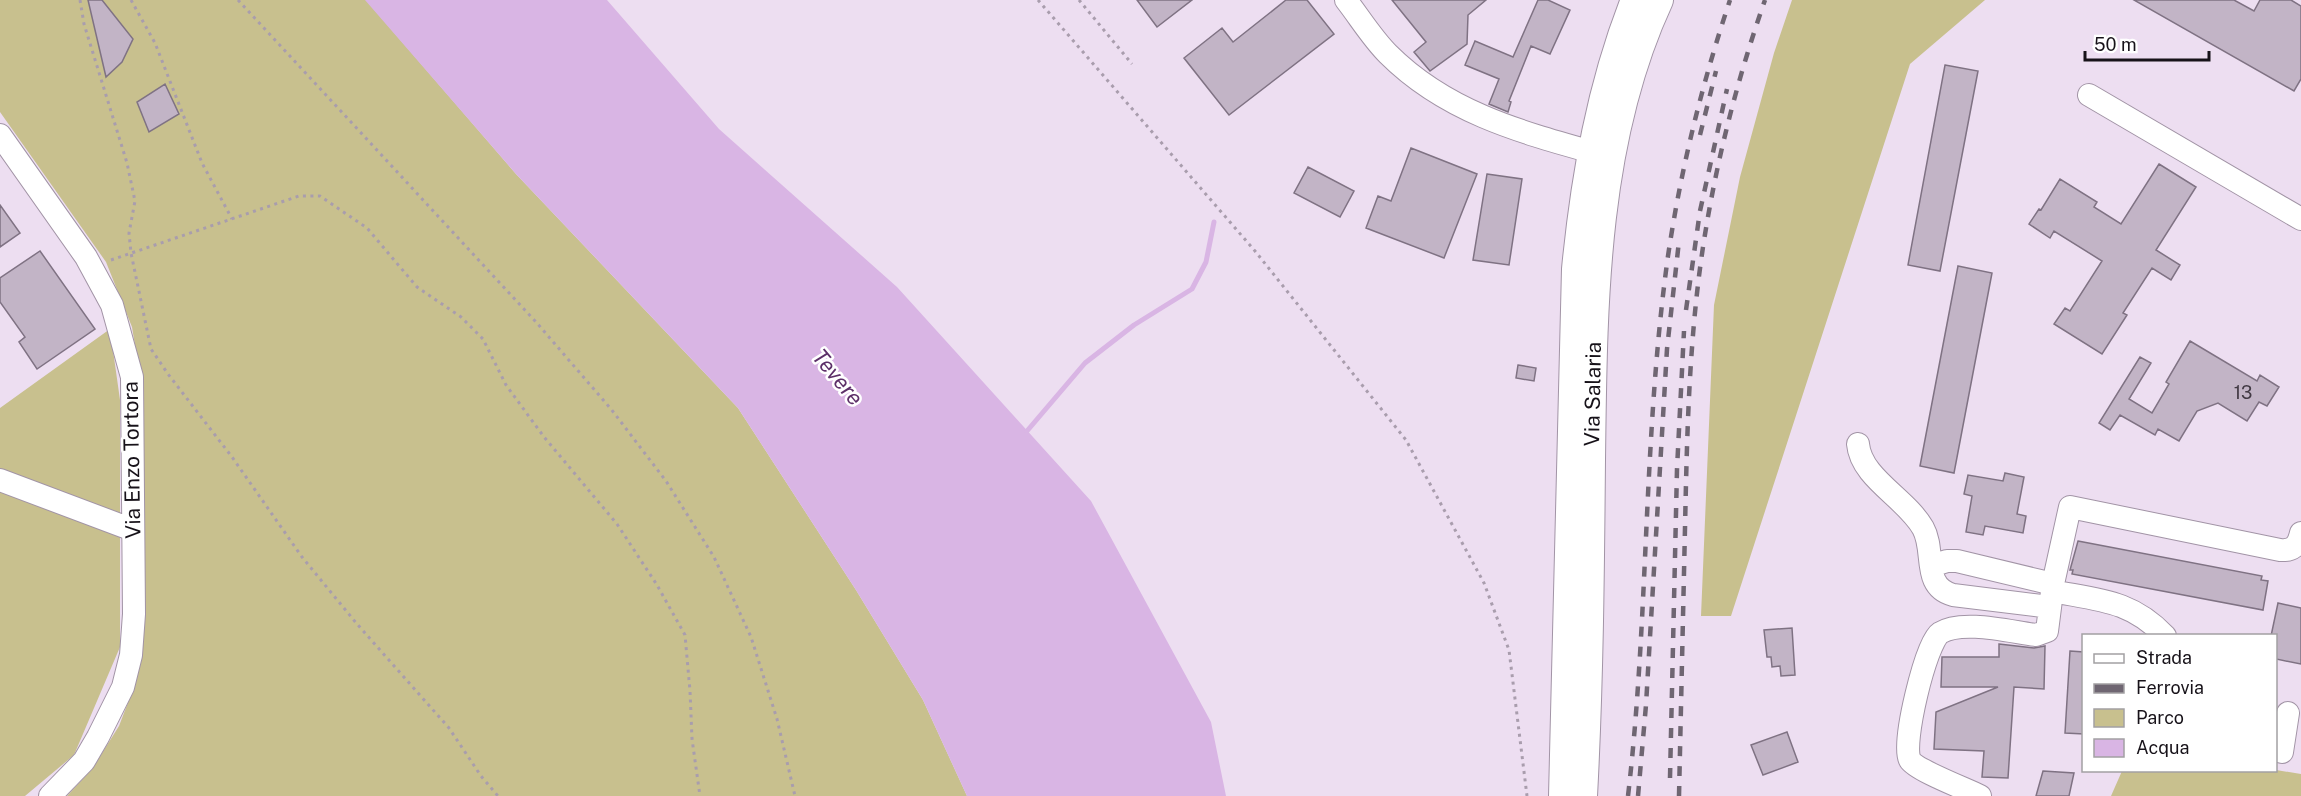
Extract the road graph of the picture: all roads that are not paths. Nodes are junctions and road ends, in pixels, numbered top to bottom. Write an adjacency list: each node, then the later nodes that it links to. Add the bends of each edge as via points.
1 (1346, 0): 6 (street, via 1392,58 1453,104 1512,129)
2 (1635, 0): 6 (main road, Via Salaria, via 1609,76)
3 (1659, 0): 19 (main road, Via Salaria, via 1641,44 1621,113 1600,241 1593,368)
4 (2089, 95): 7 (street)
5 (0, 135): 10 (street, Via Enzo Tortora, via 92,267 112,305 132,377)
6 (1592, 152): 18 (main road, Via Salaria, via 1575,302)
7 (2301, 219)
8 (1858, 444): 12 (street, via 1863,464 1922,526)
9 (0, 480): 10 (street)
10 (133, 530): 17 (street, Via Enzo Tortora, via 134,614 131,655 123,687 84,760)
11 (2301, 533): 13 (street, via 2293,549 2280,550 2070,507)
12 (1931, 566): 13 (street, via 1957,561); 13 (street, via 1936,585 1950,594)
13 (2052, 594): 14 (street, via 2121,604); 20 (street, via 2044,634 1959,627 1940,633 1932,643 1915,707 1909,758 1919,767)
14 (2163, 634)
15 (2288, 713): 16 (street)
16 (2282, 752)
17 (50, 796)
18 (1563, 796)
19 (1583, 796)
20 (1980, 796)

